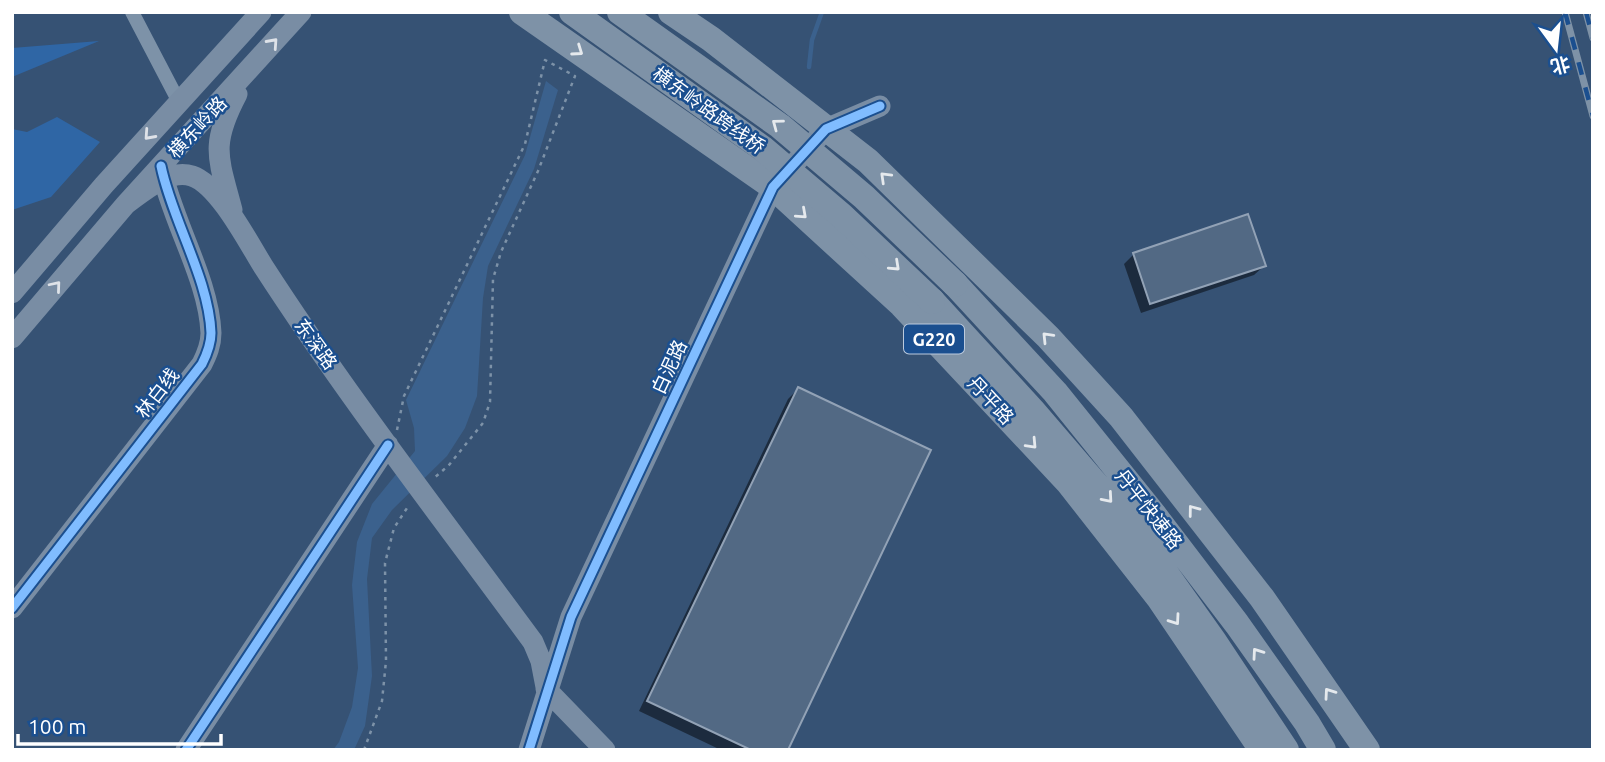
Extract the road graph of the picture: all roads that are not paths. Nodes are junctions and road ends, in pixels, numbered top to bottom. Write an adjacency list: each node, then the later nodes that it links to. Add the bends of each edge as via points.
1 (132, 12): 9 (street)
2 (261, 12): 9 (street, 横东岭路)
3 (301, 12): 8 (street, 横东岭路, one-way to 3)
4 (523, 12): 13 (highway, 丹平路 / G220, one-way to 13)
5 (572, 12): 17 (highway, 横东岭路跨线桥, one-way to 17, bridge, via 762,148)
6 (620, 12): 15 (highway, 横东岭路跨线桥, one-way to 6, bridge, via 864,197 780,126)
7 (671, 12): 11 (highway)
8 (248, 71): 12 (street, 横东岭路); 14 (street, 东深路, via 224,119 218,153)
9 (179, 102): 16 (street, 横东岭路, one-way to 16)
10 (880, 106): 11 (street, 白泥路)
11 (826, 129): 13 (street, 白泥路); 20 (highway, one-way to 11, via 1121,417 1048,337 868,161)
12 (162, 173): 14 (street, 东深路, via 203,181); 18 (street, 横东岭路, one-way to 12, via 126,204); 21 (street, 林白线, via 204,294 209,349 202,364)
13 (773, 187): 22 (street, 白泥路, via 571,617); 24 (highway, 丹平路 / G220, one-way to 24, via 902,305 1068,482 1201,659)
14 (235, 223): 19 (street, 东深路)
15 (955, 284): 23 (highway, 丹平快速路, one-way to 15, via 1146,504 1055,392)
16 (12, 293)
17 (932, 302): 24 (highway, 丹平快速路, one-way to 24, via 1135,530)
18 (12, 338)
19 (394, 454): 22 (street, 东深路, via 533,642); 25 (street)
20 (1262, 598): 23 (highway); 29 (highway, one-way to 20)
21 (12, 608)
22 (546, 689): 26 (street, 白泥路); 27 (street)
23 (1307, 723): 28 (highway, 丹平快速路)
24 (1274, 743)
25 (186, 750)
26 (529, 750)
27 (605, 750)
28 (1323, 750)
29 (1367, 750)

